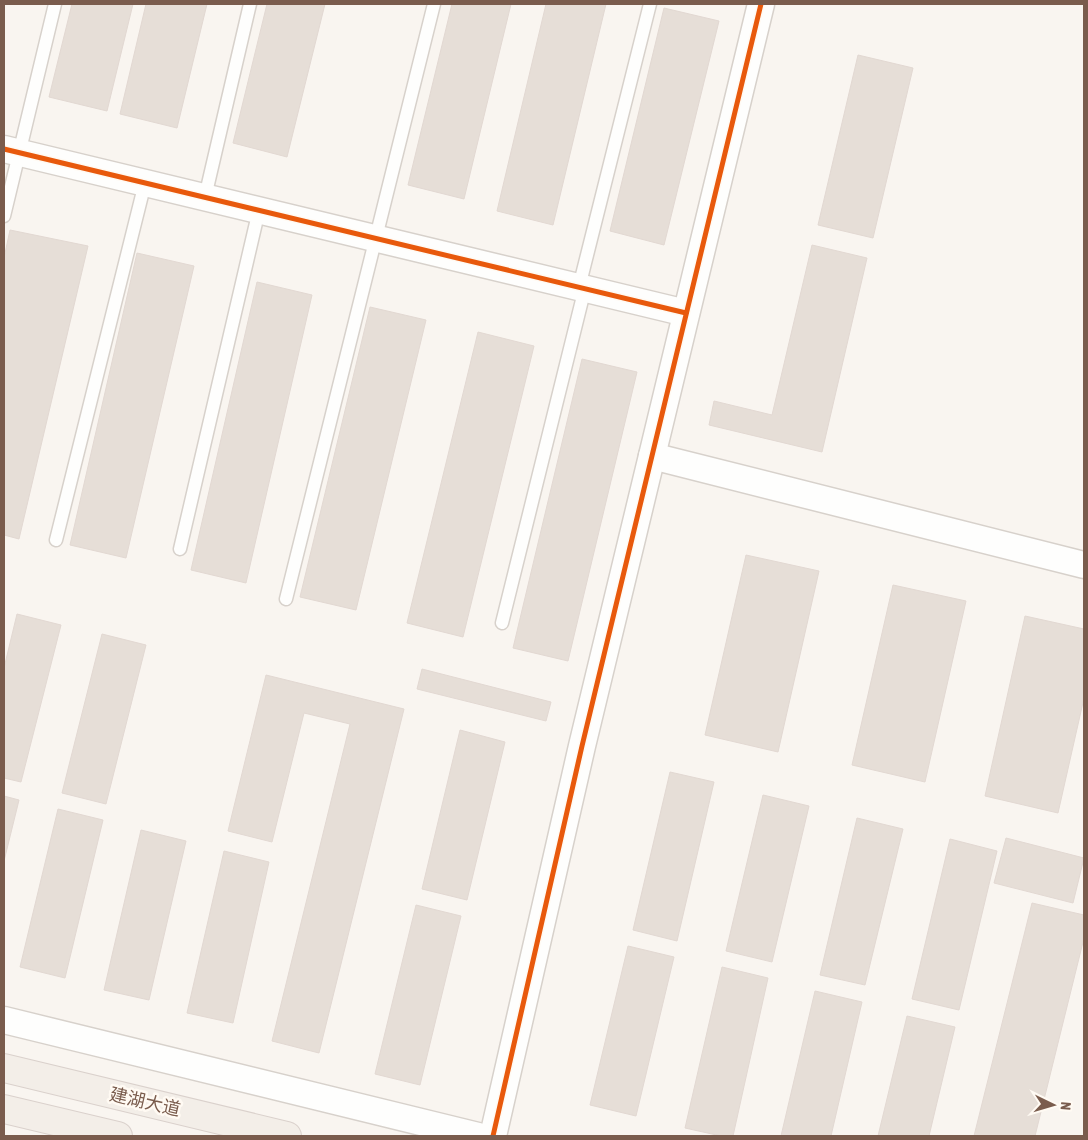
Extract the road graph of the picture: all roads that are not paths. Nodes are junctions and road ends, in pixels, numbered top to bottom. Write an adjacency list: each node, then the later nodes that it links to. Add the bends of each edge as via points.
1 (55, 4): 6 (lane)
2 (250, 4): 8 (lane)
3 (434, 4): 11 (lane)
4 (650, 4): 12 (lane)
5 (761, 4): 13 (street)
6 (11, 150): 7 (street); 10 (lane)
7 (145, 183): 8 (street); 15 (lane)
8 (205, 197): 9 (street)
9 (259, 210): 11 (street); 16 (lane)
10 (4, 216)
11 (375, 238): 12 (street); 18 (lane)
12 (582, 287): 13 (street); 19 (lane)
13 (686, 313): 14 (street)
14 (652, 456): 17 (street); 26 (street)
15 (56, 540)
16 (180, 549)
17 (1084, 565)
18 (286, 598)
19 (502, 623)
20 (4, 1020): 25 (street)
21 (4, 1068): 24 (main road, 建湖大道)
22 (4, 1109): 23 (main road)
23 (118, 1136)
24 (286, 1136)
25 (478, 1136)
26 (493, 1136)

